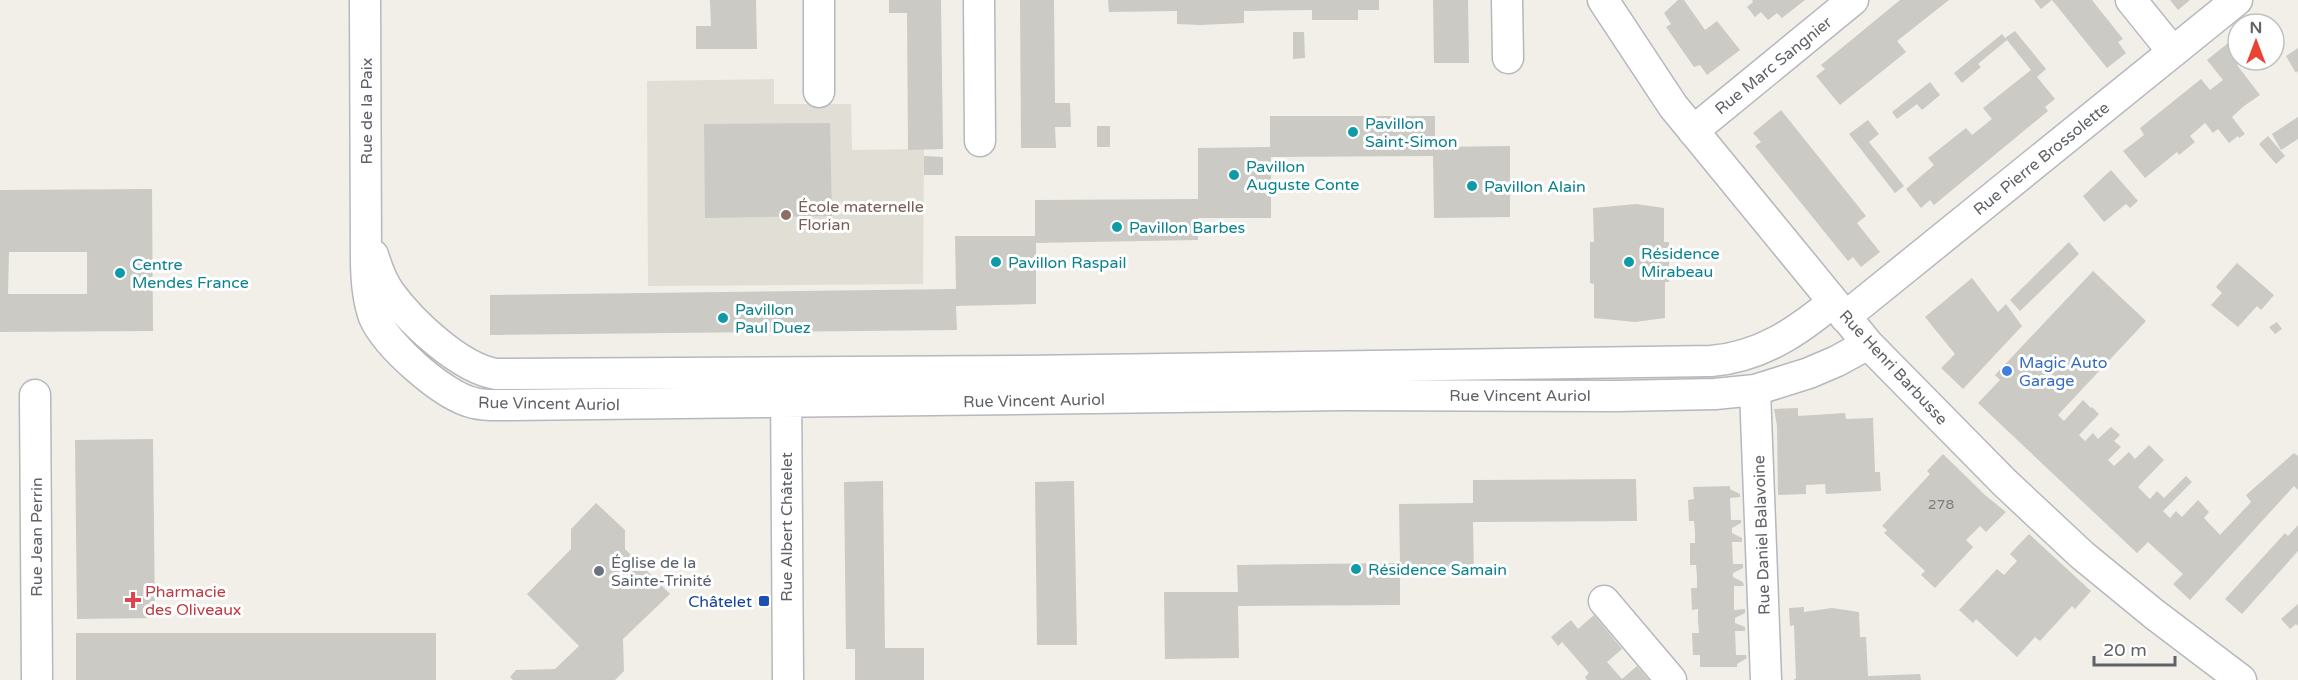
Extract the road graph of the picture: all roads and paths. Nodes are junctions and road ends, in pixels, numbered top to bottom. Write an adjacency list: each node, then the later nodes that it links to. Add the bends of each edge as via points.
1 (365, 0): 14 (street, Rue de la Paix)
2 (819, 0): 11 (street)
3 (979, 0): 13 (street)
4 (1507, 0): 10 (street)
5 (1603, 0): 12 (street, Rue Henri Barbusse)
6 (1853, 0): 12 (street, Rue Marc Sangnier)
7 (2131, 0): 9 (street)
8 (2237, 0): 9 (street, Rue Pierre Brossolette)
9 (2173, 52): 15 (street, Rue Pierre Brossolette)
10 (1508, 58)
11 (819, 92)
12 (1693, 131): 15 (street, Rue Henri Barbusse)
13 (980, 141)
14 (367, 222): 17 (street, Rue Vincent Auriol, via 377,268 390,294 448,351 485,372); 20 (street, Rue Vincent Auriol, via 366,281 375,318 387,337 431,380 472,403)
15 (1839, 309): 16 (street, Rue Henri Barbusse); 17 (street, Rue Vincent Auriol, via 1771,345 1737,358 1711,361)
16 (1868, 344): 18 (street, Rue Vincent Auriol, via 1809,373); 26 (street, Rue Henri Barbusse, via 2082,555)
17 (786, 374): 20 (street, Rue Albert Châtelet)
18 (1755, 390): 20 (street, Rue Vincent Auriol, via 1644,396 1343,395); 25 (street, Rue Daniel Balavoine)
19 (35, 395): 22 (street, Rue Jean Perrin)
20 (786, 403): 23 (street, Rue Albert Châtelet)
21 (1604, 601): 24 (street)
22 (37, 680)
23 (788, 680)
24 (1671, 680)
25 (1766, 680)
26 (2241, 680)

